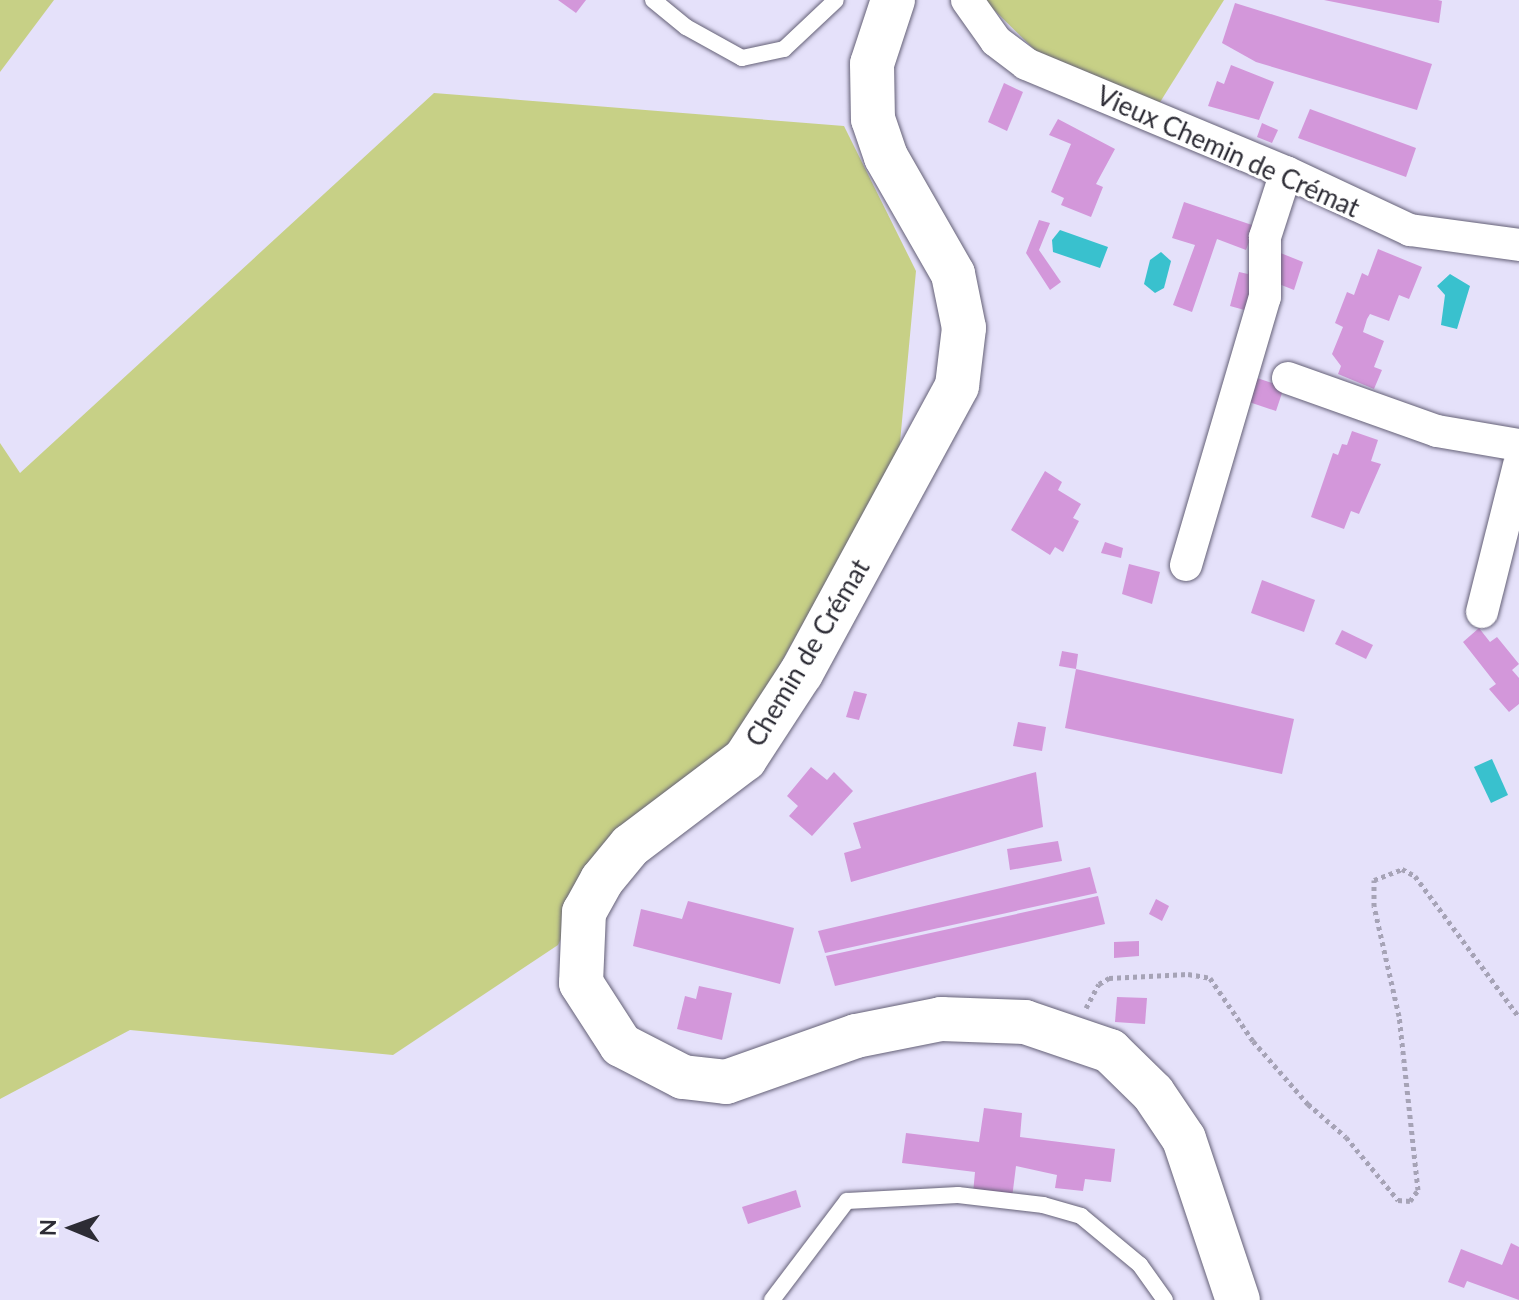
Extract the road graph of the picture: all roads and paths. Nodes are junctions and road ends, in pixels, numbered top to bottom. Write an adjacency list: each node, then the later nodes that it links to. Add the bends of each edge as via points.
1 (653, 0): 2 (lane, via 686,27 742,58 784,49)
2 (836, 0)
3 (893, 0): 13 (street, Chemin de Crémat, via 872,64 873,119 886,157 953,274 964,328 957,386 768,727 745,759 630,846 602,880 584,912 581,983 621,1045 683,1077 726,1082 901,1024 990,1018)
4 (967, 0): 5 (street, Vieux Chemin de Crémat, via 996,41 1026,64)
5 (1286, 172): 6 (street, Vieux Chemin de Crémat, via 1410,230); 10 (street, via 1265,237 1265,297)
6 (1519, 245)
7 (1288, 378): 8 (street, via 1437,431)
8 (1519, 445)
9 (1519, 465): 11 (street)
10 (1186, 565)
11 (1482, 612)
12 (1519, 1017): 13 (path, via 1415,876 1402,869 1374,880 1374,906 1399,1016 1418,1190 1410,1201 1398,1200 1346,1137 1308,1104 1253,1041 1210,978 1109,978 1090,996)
13 (1075, 1035): 16 (street, Chemin de Crémat, via 1110,1051 1153,1093 1184,1139)
14 (772, 1300): 15 (lane, via 847,1201 958,1195 1043,1205 1081,1216 1140,1265)
15 (1165, 1300)
16 (1238, 1300)

